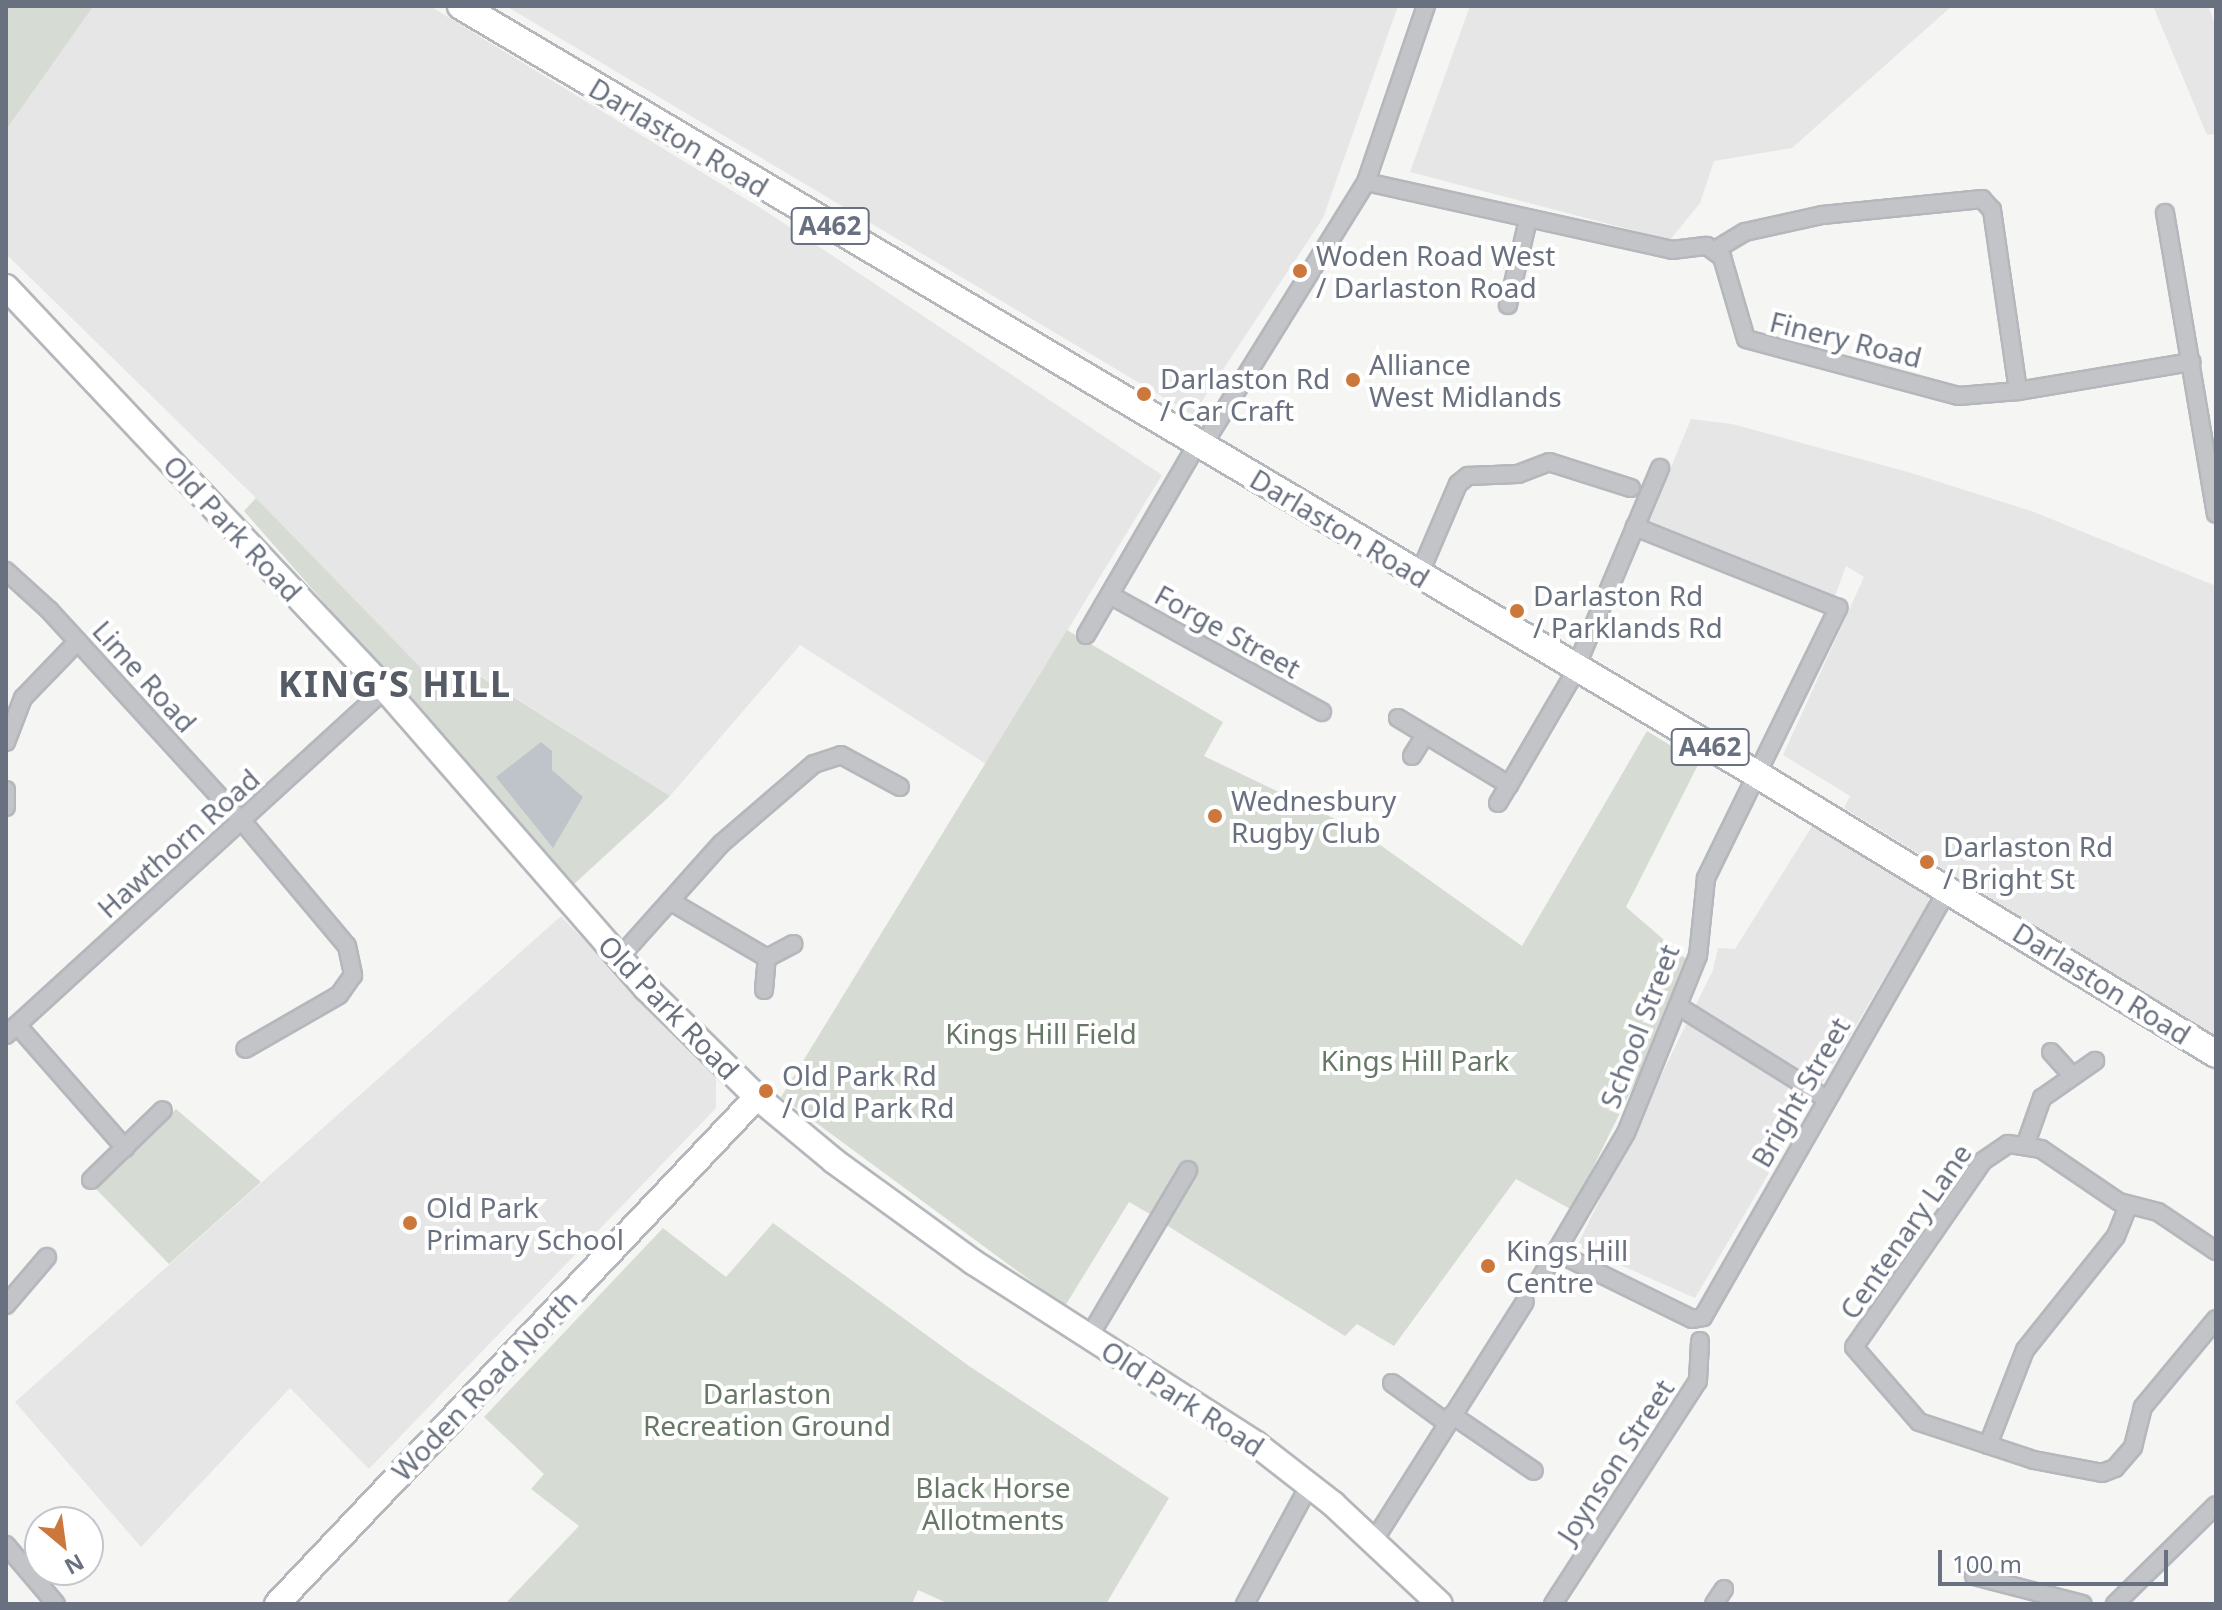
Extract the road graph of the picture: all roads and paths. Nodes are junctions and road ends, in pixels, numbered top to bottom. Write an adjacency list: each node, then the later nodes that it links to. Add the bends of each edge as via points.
1 (461, 6): 11 (main road, Darlaston Road / A462)
2 (1426, 6): 3 (street, Forge Street)
3 (1366, 182): 5 (street); 11 (street, Forge Street)
4 (2165, 213): 9 (street)
5 (1528, 220): 6 (street, via 1672,250); 8 (street)
6 (1715, 250): 10 (street, Finery Road, via 1740,328 1759,347 1959,396); 10 (street, via 1745,232 1822,215 1975,197 1992,210)
7 (6, 287): 22 (street, Old Park Road)
8 (1508, 305)
9 (2192, 362): 10 (street, Finery Road); 14 (street)
10 (2018, 391)
11 (1200, 445): 17 (main road, Darlaston Road / A462); 18 (street, Forge Street)
12 (1660, 468): 15 (street)
13 (1631, 488): 17 (street, via 1549,462 1518,474 1468,476 1458,484)
14 (2216, 514)
15 (1635, 527): 21 (street); 30 (street, School Street, via 1838,608)
16 (6, 571): 20 (street, Lime Road)
17 (1419, 575): 21 (main road, Darlaston Road / A462)
18 (1110, 595): 19 (street, Forge Street); 25 (street, Forge Street)
19 (1086, 635)
20 (78, 641): 23 (street); 36 (street, Lime Road)
21 (1573, 666): 30 (main road, Darlaston Road / A462); 31 (street, via 1571,679)
22 (385, 689): 36 (street, Hawthorn Road); 40 (street, Old Park Road)
23 (23, 698): 24 (street); 28 (street)
24 (6, 704)
25 (1322, 712)
26 (1398, 718): 27 (street)
27 (1425, 735): 29 (street); 31 (street)
28 (6, 742)
29 (1412, 756)
30 (1753, 772): 37 (main road, Darlaston Road / A462); 43 (street, School Street, via 1706,878 1698,956)
31 (1509, 785): 34 (street)
32 (900, 787): 38 (street, via 841,755 814,764 722,843)
33 (6, 790): 35 (street)
34 (1498, 803)
35 (6, 807)
36 (242, 821): 44 (street, Hawthorn Road); 45 (street, Lime Road, via 347,946 353,975 329,1004)
37 (1948, 889): 47 (main road, Darlaston Road / A462); 51 (street, Bright Street)
38 (670, 901): 40 (street); 41 (street)
39 (793, 944): 41 (street)
40 (619, 958): 50 (street, Old Park Road)
41 (767, 958): 42 (street)
42 (764, 990)
43 (1678, 1006): 51 (street); 59 (street, School Street, via 1626,1133)
44 (12, 1030): 54 (street)
45 (245, 1049)
46 (2051, 1052): 49 (street)
47 (2216, 1054)
48 (2095, 1061): 49 (street)
49 (2072, 1075): 53 (street, via 2042,1098)
50 (757, 1097): 65 (street, Old Park Road, via 897,1208); 78 (street, Woden Road North)
51 (1825, 1098): 59 (street, Bright Street, via 1707,1312 1698,1319)
52 (163, 1110): 54 (street)
53 (2026, 1143): 57 (street); 69 (street, Centenary Lane, via 1997,1148 1983,1161 1854,1347 1909,1415 1936,1430)
54 (125, 1148): 56 (street)
55 (1188, 1170): 65 (street)
56 (91, 1180)
57 (2128, 1206): 58 (street, via 2158,1212); 69 (street, via 2116,1236 2025,1350)
58 (2216, 1251)
59 (1558, 1253): 61 (street, School Street)
60 (47, 1257): 63 (street)
61 (1537, 1284)
62 (1525, 1302): 68 (street)
63 (6, 1305)
64 (2216, 1319): 69 (street, Centenary Lane, via 2143,1407 2133,1447 2115,1468 2091,1474)
65 (1089, 1337): 71 (street, Old Park Road)
66 (1700, 1341): 81 (street, Joynson Street, via 1698,1381)
67 (1392, 1383): 68 (street)
68 (1449, 1419): 70 (street); 73 (street)
69 (1988, 1445)
70 (1534, 1471)
71 (1310, 1484): 73 (street, Old Park Road); 79 (street)
72 (2216, 1505): 84 (street)
73 (1373, 1542): 80 (street, Old Park Road)
74 (6, 1545): 77 (street)
75 (1974, 1576): 83 (street, via 2018,1592)
76 (1724, 1589): 82 (street)
77 (56, 1604)
78 (277, 1604)
79 (1245, 1604)
80 (1440, 1604)
81 (1553, 1604)
82 (1714, 1604)
83 (2082, 1604)
84 (2115, 1604)

